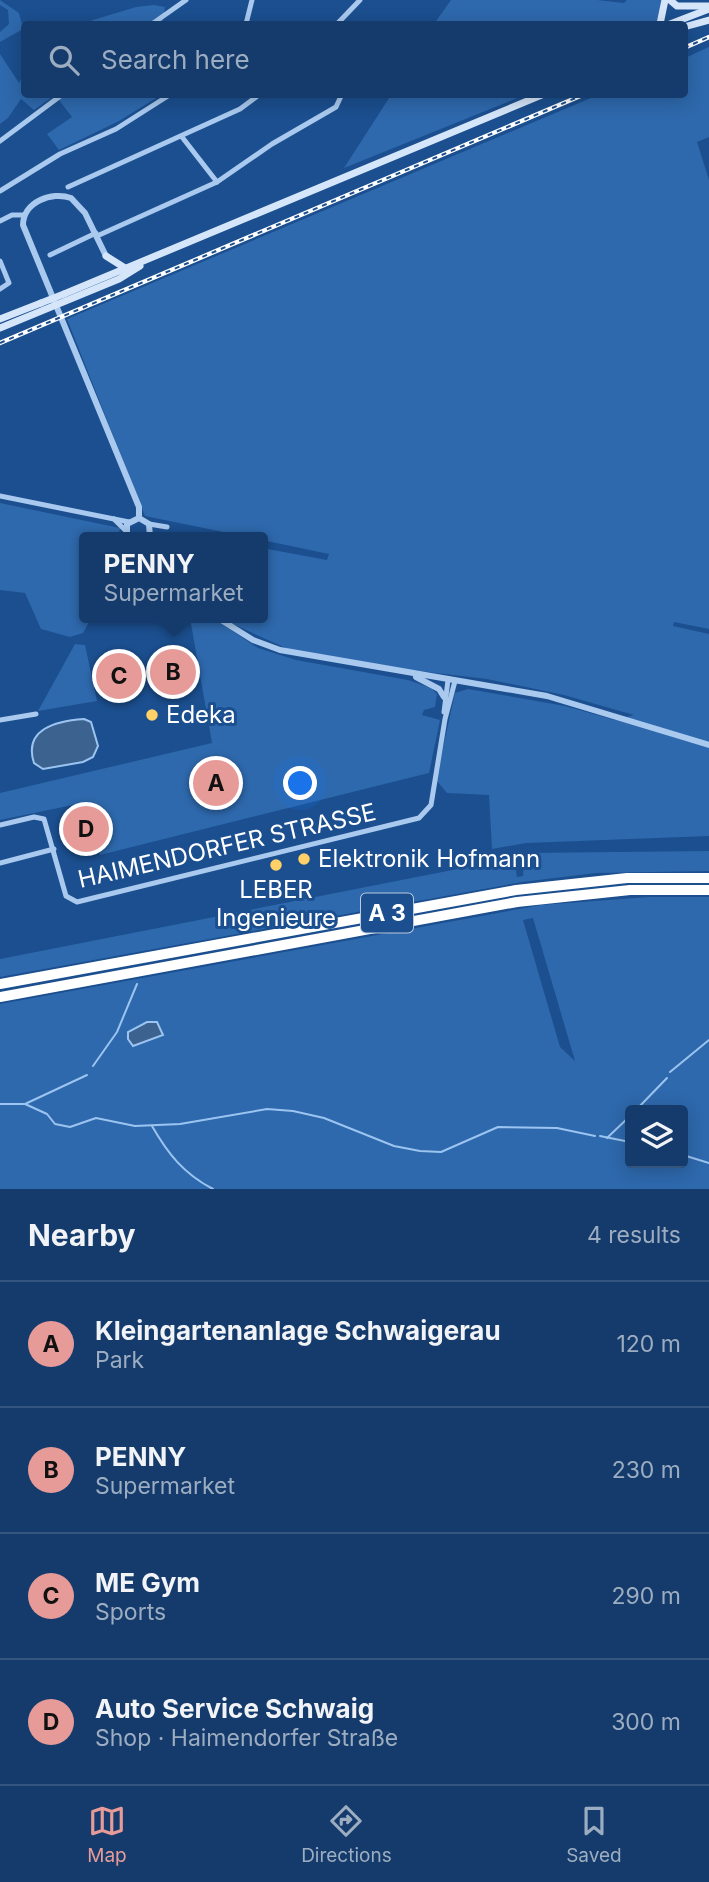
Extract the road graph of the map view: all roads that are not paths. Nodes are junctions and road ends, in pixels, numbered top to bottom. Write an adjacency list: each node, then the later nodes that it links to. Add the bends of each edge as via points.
1 (186, 0): 7 (street)
2 (251, 0): 8 (street)
3 (360, 0): 9 (street)
4 (668, 0): 5 (main road, via 677,6); 10 (main road)
5 (709, 8): 11 (main road)
6 (709, 20): 12 (main road)
7 (156, 21)
8 (247, 21)
9 (340, 21)
10 (661, 21)
11 (677, 21)
12 (688, 26)
13 (58, 98): 19 (street)
14 (165, 98): 22 (street, via 116,129 60,153)
15 (255, 98): 18 (street)
16 (340, 98): 20 (street, via 336,107)
17 (534, 98): 28 (main road)
18 (182, 136): 20 (street); 21 (street)
19 (0, 141)
20 (217, 182): 25 (street)
21 (68, 187)
22 (0, 191)
23 (24, 215): 24 (street); 25 (street, via 33,204 63,195 77,202); 33 (street, via 23,225)
24 (0, 221)
25 (96, 234): 26 (street); 27 (street)
26 (50, 255)
27 (106, 256): 30 (main road); 31 (main road)
28 (155, 256): 30 (main road); 33 (main road, via 119,279)
29 (0, 261): 32 (street, via 9,284)
30 (125, 268): 31 (main road)
31 (105, 276): 34 (main road, bridge)
32 (0, 289)
33 (55, 306): 35 (main road); 37 (street, via 139,507)
34 (0, 319)
35 (0, 328)
36 (0, 496): 38 (street)
37 (139, 518): 39 (street); 40 (street)
38 (114, 519): 39 (street); 41 (street)
39 (130, 522): 42 (street)
40 (149, 524): 43 (street); 44 (street, via 167,527)
41 (124, 532)
42 (127, 532)
43 (150, 532)
44 (158, 532)
45 (226, 623): 46 (street, via 280,650)
46 (408, 673): 47 (street); 48 (street, via 432,684)
47 (452, 680): 48 (street, HAIMENDORFER STRASSE); 50 (street, HAIMENDORFER STRASSE); 52 (street, via 574,702)
48 (444, 697): 50 (street, HAIMENDORFER STRASSE)
49 (36, 714): 51 (street)
50 (444, 719): 54 (street, HAIMENDORFER STRASSE, via 431,806 419,818 76,902 66,896)
51 (0, 720)
52 (709, 745)
53 (0, 825): 54 (street, HAIMENDORFER STRASSE, via 44,819)
54 (54, 849): 55 (street)
55 (0, 863)
56 (709, 878): 58 (highway, A 3, via 627,878 516,890)
57 (709, 890): 59 (highway, A 3, via 630,891 517,902)
58 (0, 984)
59 (0, 997)

